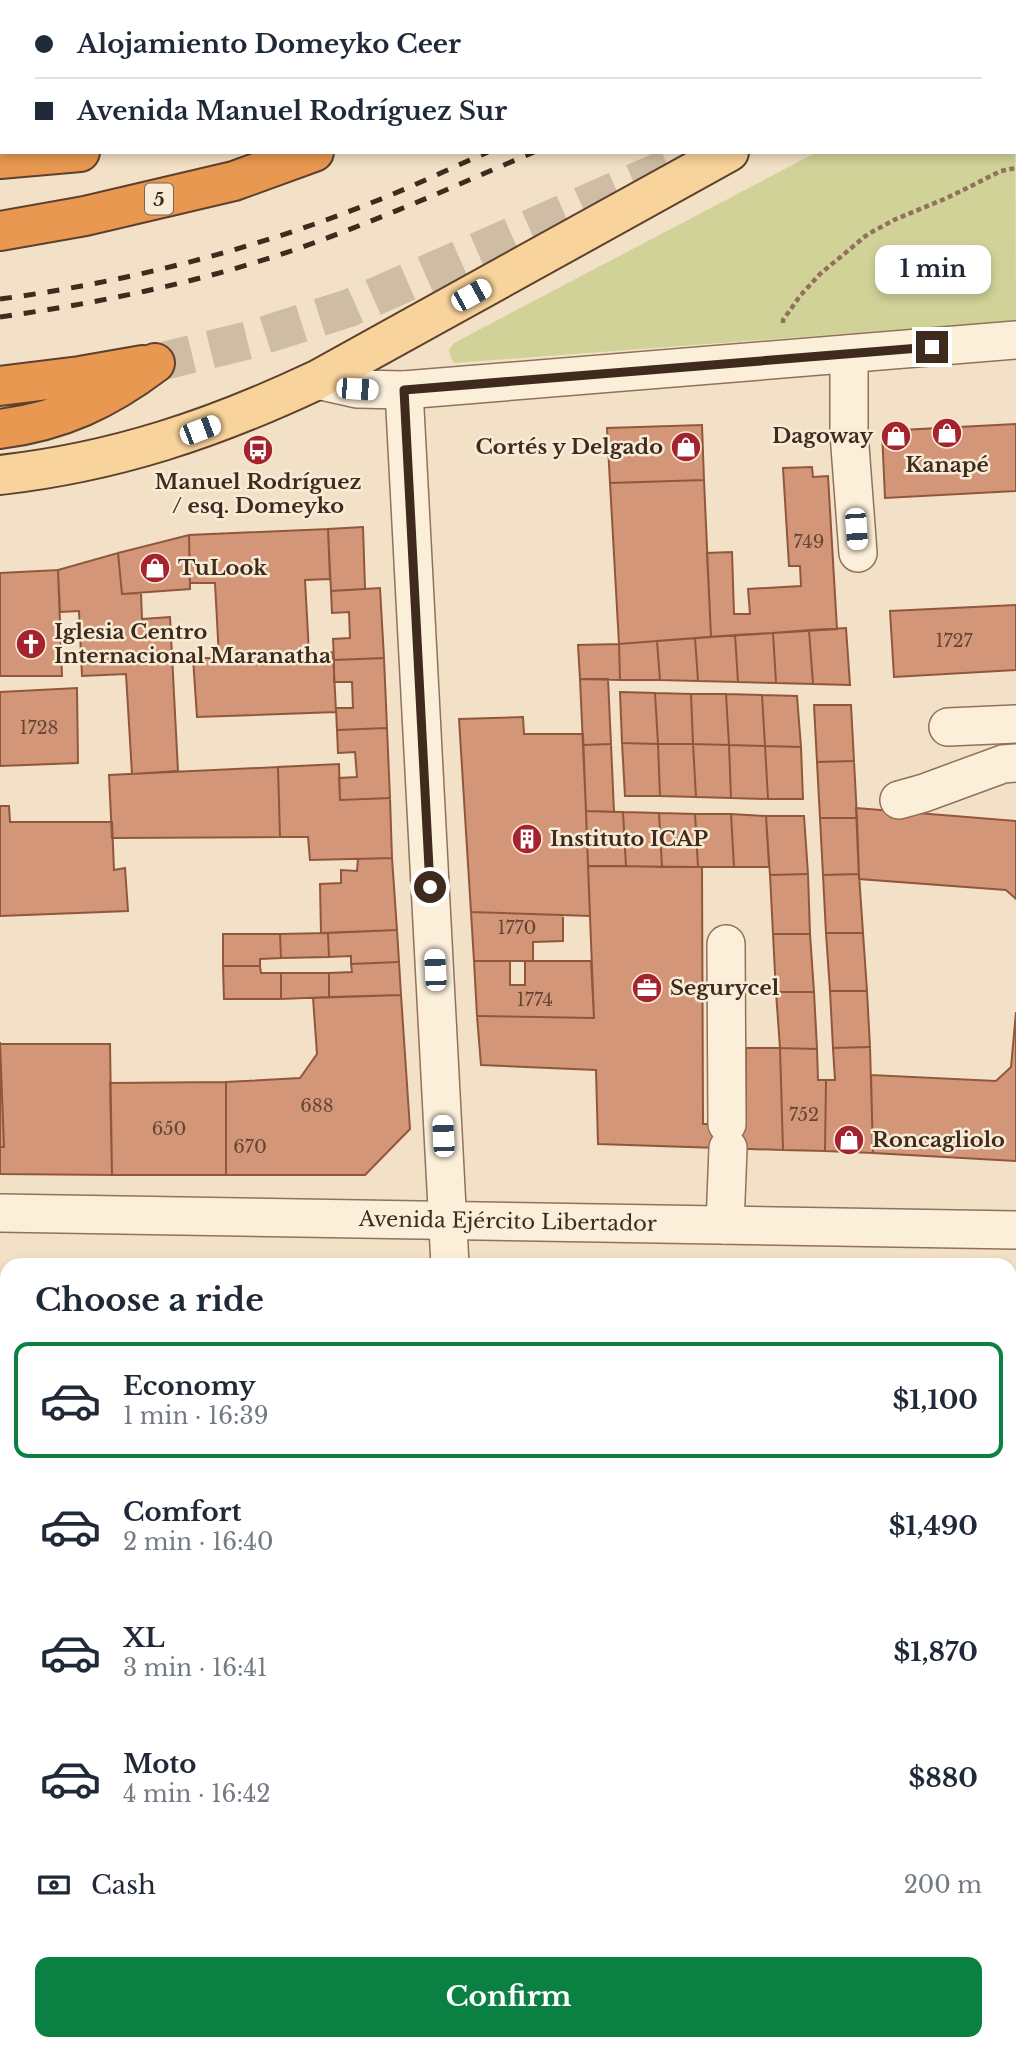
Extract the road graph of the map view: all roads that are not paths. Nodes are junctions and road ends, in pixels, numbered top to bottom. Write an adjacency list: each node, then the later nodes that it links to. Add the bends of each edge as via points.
1 (57, 154): 4 (highway)
2 (308, 154): 5 (highway, 5, via 234,181)
3 (725, 154): 8 (main road)
4 (0, 159)
5 (0, 231)
6 (1016, 340): 7 (street)
7 (849, 354): 10 (street); 13 (street, via 849,433)
8 (317, 380): 10 (street, via 357,389); 12 (main road, via 200,430 138,449)
9 (0, 386): 11 (highway, via 155,363 110,394 70,413)
10 (404, 390): 20 (street)
11 (0, 429)
12 (0, 475)
13 (858, 553)
14 (1016, 724): 15 (street)
15 (948, 727)
16 (1016, 763): 17 (street)
17 (898, 800)
18 (726, 944): 21 (street)
19 (0, 1213): 20 (street, Avenida Ejército Libertador)
20 (448, 1220): 21 (street, Avenida Ejército Libertador); 23 (street)
21 (725, 1225): 22 (street, Avenida Ejército Libertador)
22 (1016, 1230)
23 (450, 1258)

